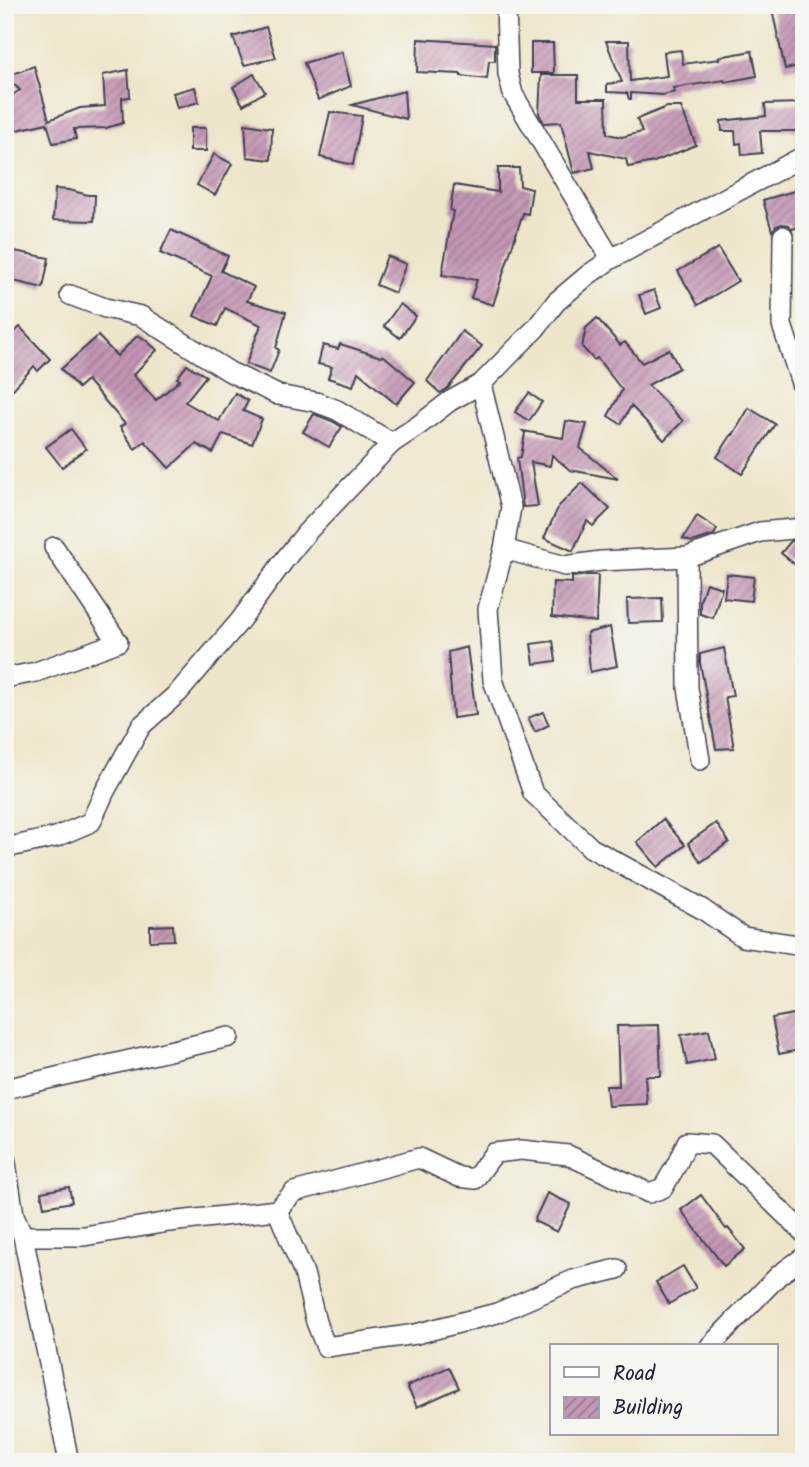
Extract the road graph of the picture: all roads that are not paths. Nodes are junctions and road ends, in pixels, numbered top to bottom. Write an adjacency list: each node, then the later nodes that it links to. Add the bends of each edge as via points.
1 (506, 5): 4 (street, via 513,94)
2 (804, 156): 4 (street)
3 (783, 236): 7 (street, via 782,326)
4 (611, 258): 6 (street, via 556,302)
5 (70, 295): 8 (street, via 141,316 230,372 278,395 337,410)
6 (481, 384): 8 (street); 11 (street, via 511,507)
7 (804, 392)
8 (392, 443): 15 (street, via 307,533 178,693 141,726 91,822)
9 (804, 528): 12 (street, via 761,531)
10 (54, 547): 13 (street, via 118,642 36,672)
11 (505, 549): 12 (street, via 565,566); 16 (street, via 488,609 493,680 533,793 591,848 743,937)
12 (687, 556): 14 (street, via 688,688)
13 (5, 678)
14 (700, 760)
15 (5, 848)
16 (804, 946)
17 (229, 1037): 18 (street)
18 (5, 1089)
19 (5, 1157): 22 (street, via 14,1215)
20 (278, 1210): 21 (street, via 294,1192 419,1158 475,1179 494,1153 521,1150 568,1155 649,1193 663,1188 687,1142 712,1144); 22 (street, via 85,1236); 24 (street, via 304,1273 326,1347 416,1334 497,1314 573,1280)
21 (804, 1233)
22 (23, 1236): 26 (street)
23 (804, 1257): 25 (street, via 779,1275)
24 (617, 1269)
25 (712, 1344)
26 (69, 1462)

